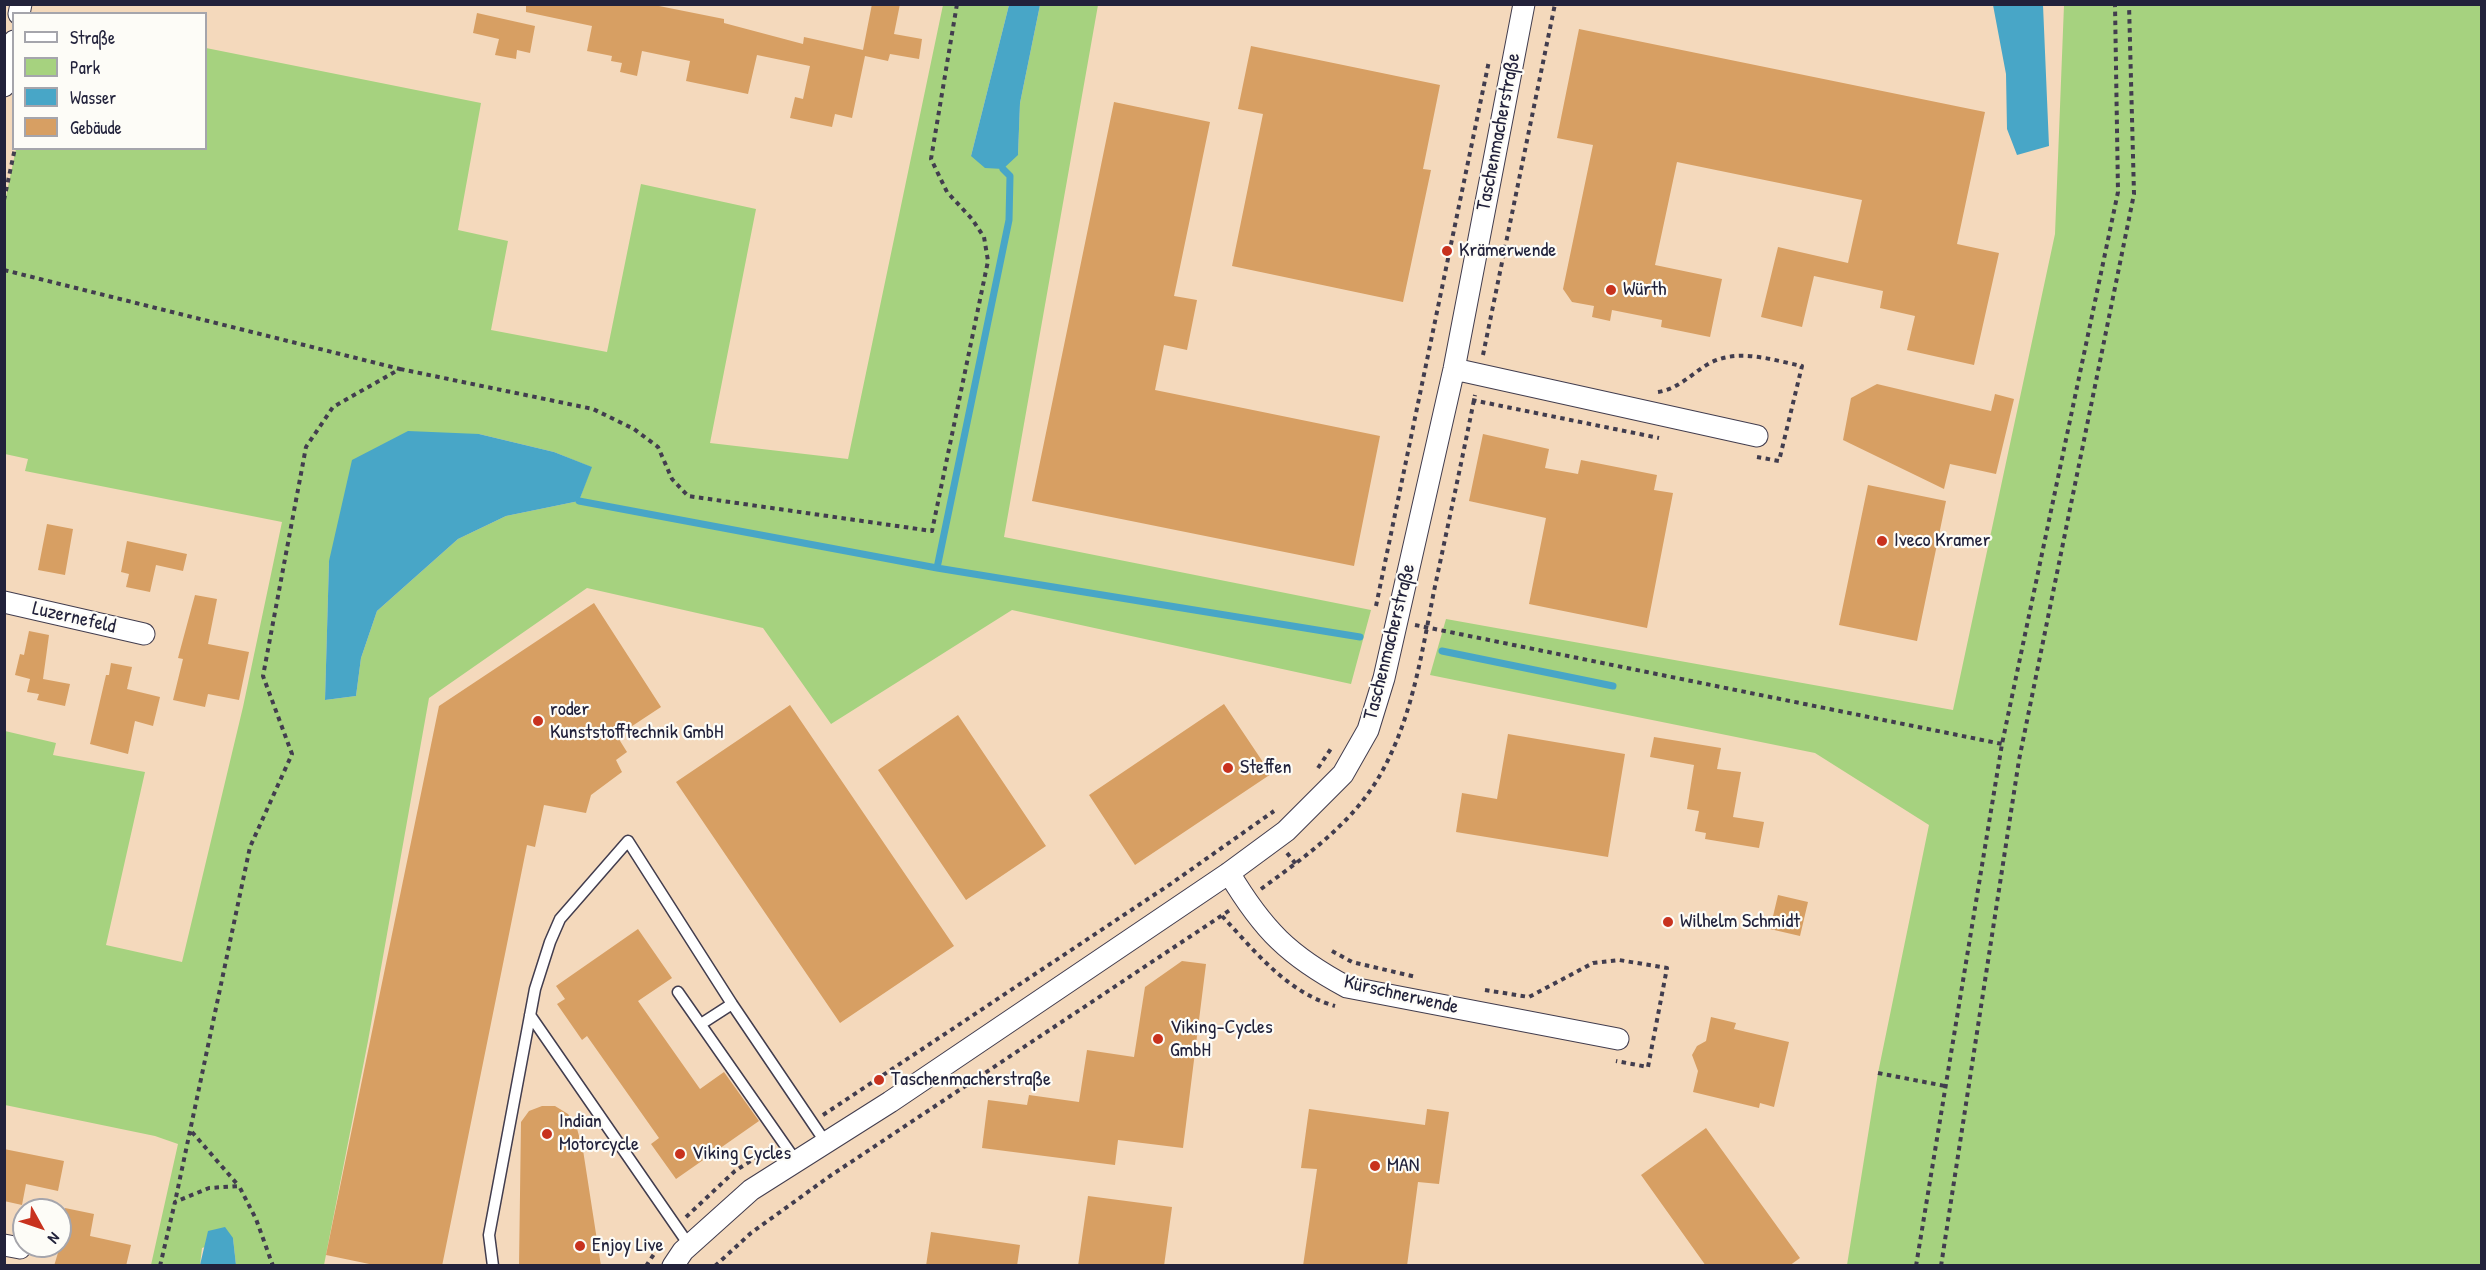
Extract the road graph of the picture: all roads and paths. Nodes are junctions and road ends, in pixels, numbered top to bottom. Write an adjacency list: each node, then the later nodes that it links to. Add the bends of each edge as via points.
1 (957, 4): 12 (path, via 931,159 947,192 984,237 988,261 932,531 688,496 672,479 658,447 634,429 593,409)
2 (1524, 4): 13 (street, Taschenmacherstraße)
3 (1555, 4): 14 (path)
4 (2115, 4): 22 (path, via 2118,192)
5 (2129, 4): 50 (path, via 2134,194 2019,760)
6 (12, 50): 8 (street)
7 (1491, 52): 17 (path)
8 (4, 86)
9 (15, 150): 10 (path)
10 (4, 200)
11 (4, 270): 12 (path)
12 (400, 369): 35 (path, via 333,407 306,447 263,676 292,754 250,847)
13 (1454, 369): 14 (street); 18 (street, Taschenmacherstraße)
14 (1479, 374): 15 (street); 19 (path)
15 (1757, 436)
16 (4, 602): 20 (street, Luzernefeld)
17 (1375, 614)
18 (1396, 621): 19 (path); 25 (street, Taschenmacherstraße, via 1368,730 1343,774 1286,831)
19 (1427, 627): 22 (path); 26 (path, via 1415,688 1393,750 1373,786 1344,823)
20 (144, 634)
21 (1336, 740): 23 (path)
22 (2002, 744): 33 (path)
23 (1311, 777)
24 (1276, 809): 34 (path)
25 (1230, 873): 26 (street, Kürschnerwende); 37 (street, Taschenmacherstraße)
26 (1245, 900): 31 (street, Kürschnerwende, via 1281,945 1313,969 1347,987); 48 (path, via 830,1176 751,1233)
27 (678, 992): 30 (lane)
28 (732, 1004): 29 (lane, via 628,841 560,919); 30 (lane); 34 (lane)
29 (530, 1015): 41 (lane); 45 (lane, via 489,1236)
30 (701, 1024): 36 (lane)
31 (1618, 1040)
32 (1878, 1073): 33 (path)
33 (1945, 1086): 49 (path)
34 (812, 1122): 37 (lane)
35 (192, 1132): 39 (path); 40 (path)
36 (783, 1141): 38 (lane); 41 (path, via 735,1172)
37 (826, 1143): 38 (street, Taschenmacherstraße)
38 (796, 1161): 42 (street, Taschenmacherstraße, via 751,1190)
39 (239, 1186): 40 (path, via 209,1188); 44 (path)
40 (175, 1202): 43 (path)
41 (676, 1226): 42 (lane); 46 (path)
42 (689, 1245): 47 (street, Taschenmacherstraße)
43 (160, 1266)
44 (273, 1266)
45 (492, 1266)
46 (646, 1266)
47 (673, 1266)
48 (715, 1266)
49 (1916, 1266)
50 (1941, 1266)

